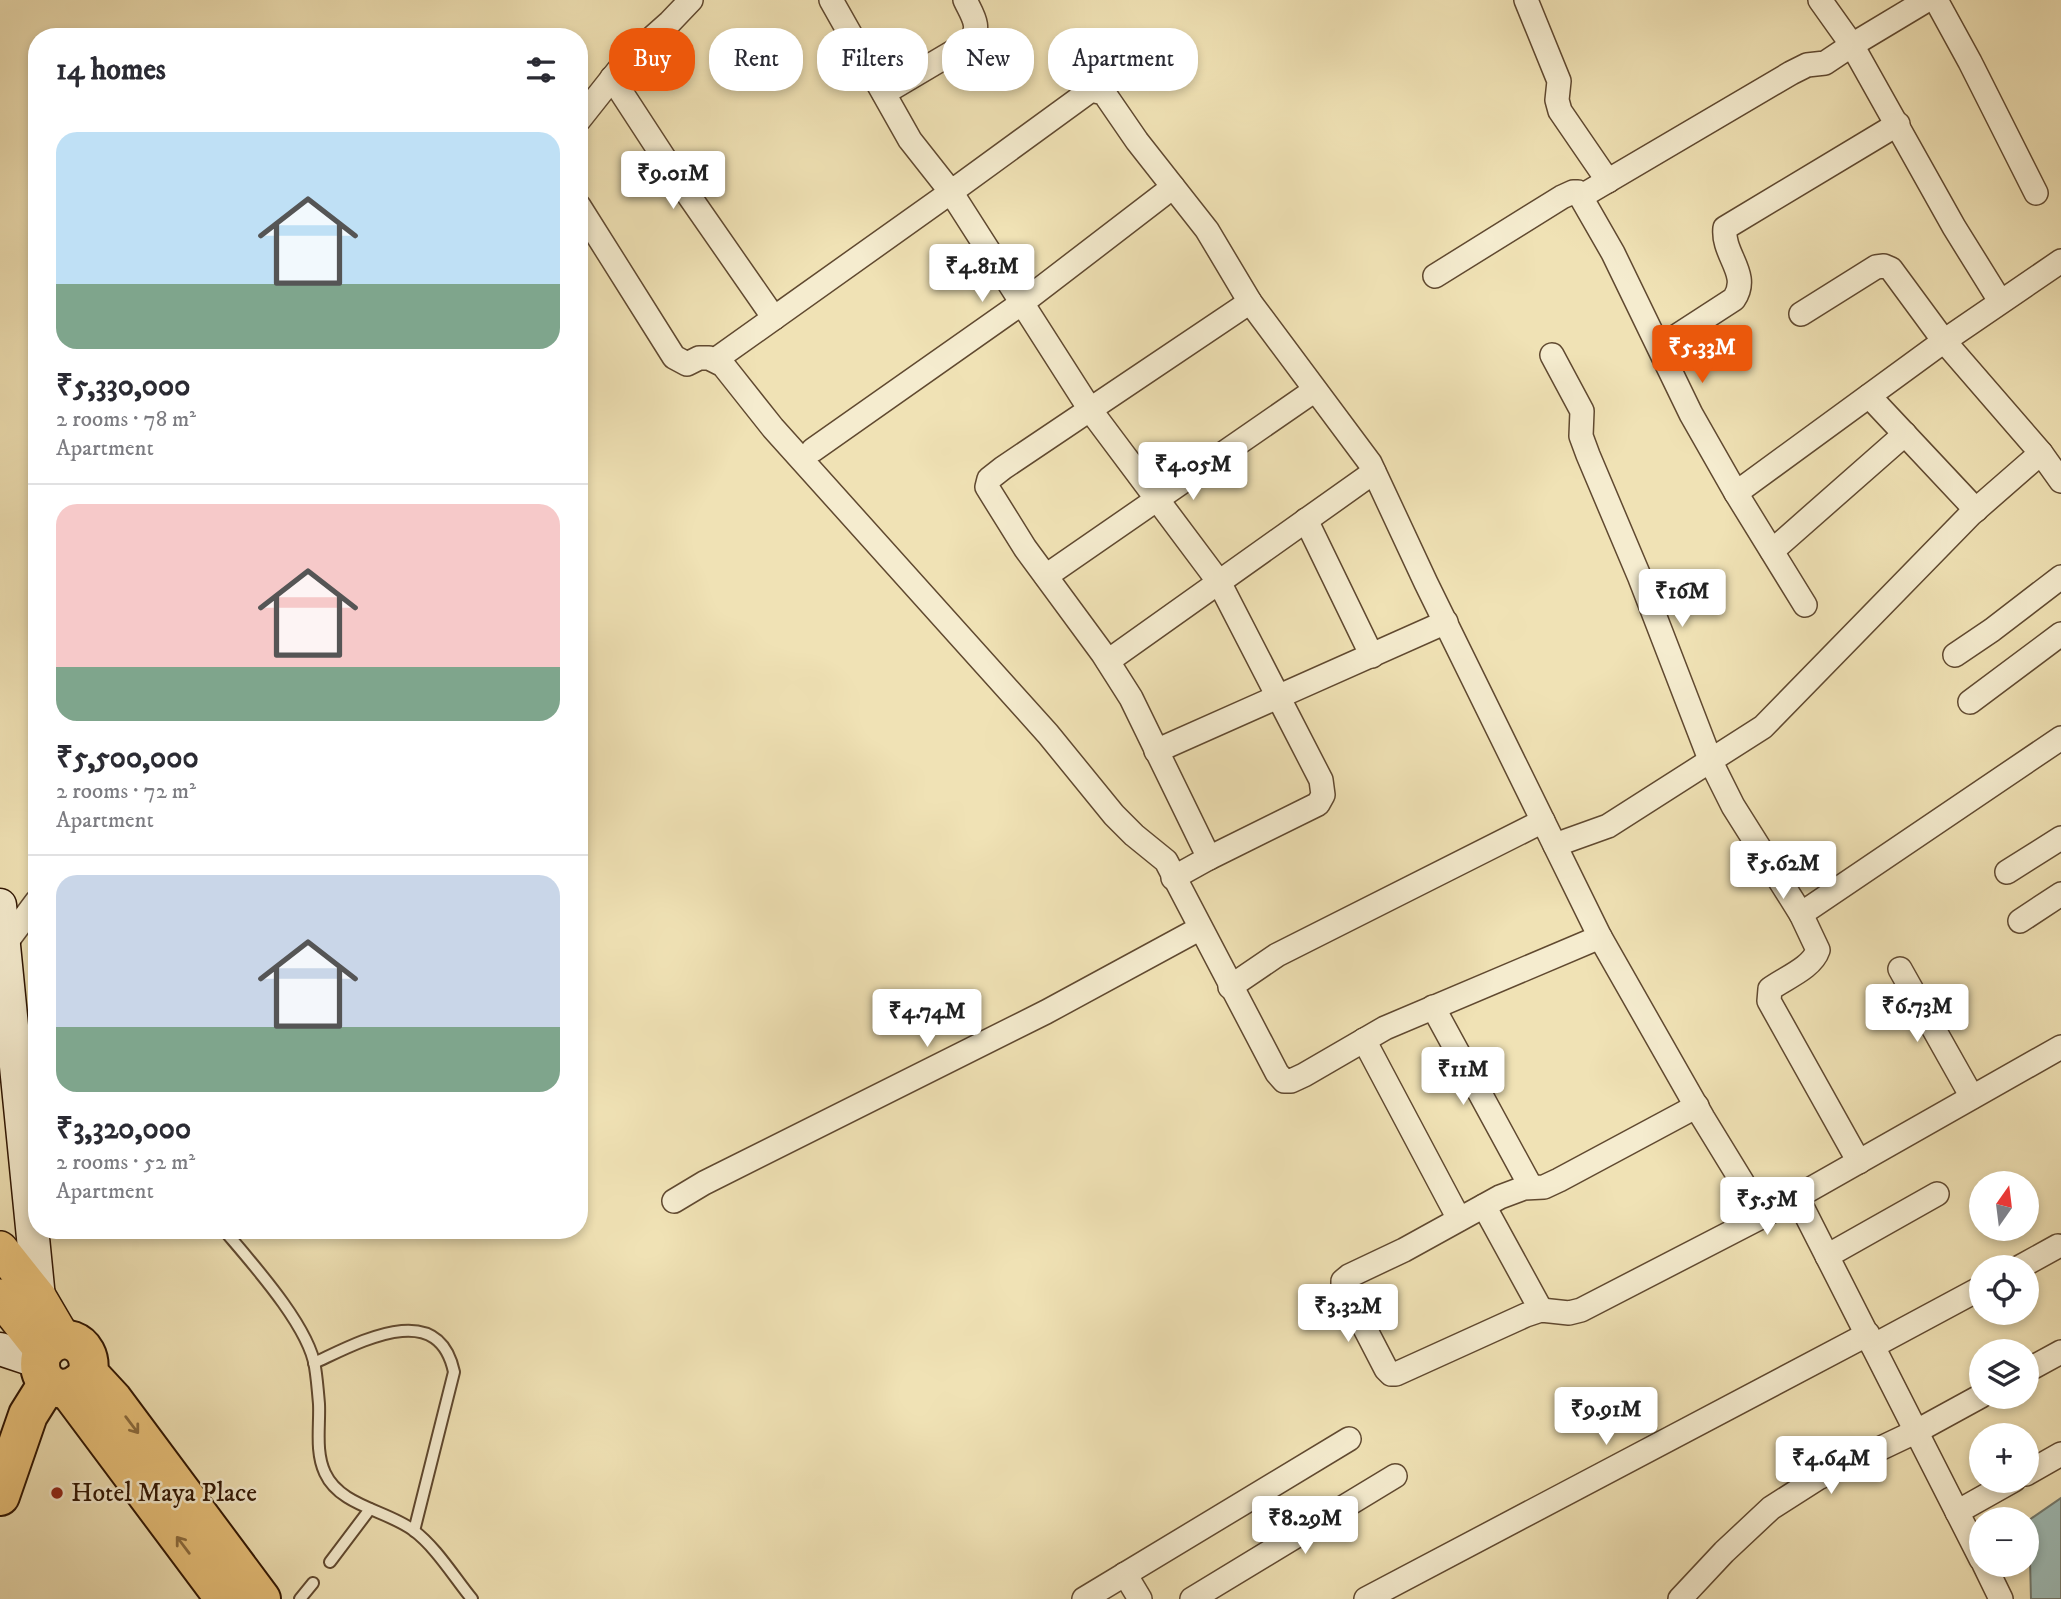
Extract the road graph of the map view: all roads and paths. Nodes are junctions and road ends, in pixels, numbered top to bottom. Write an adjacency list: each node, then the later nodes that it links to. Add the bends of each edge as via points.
1 (691, 0): 8 (street)
2 (831, 0): 12 (street)
3 (965, 0): 12 (street, via 977,27 970,42)
4 (1526, 0): 15 (street, via 1559,81 1560,111)
5 (1819, 0): 9 (street)
6 (1927, 0): 9 (street)
7 (1936, 0): 18 (street)
8 (663, 28)
9 (1852, 45): 14 (street); 15 (street, via 1825,63 1791,73)
10 (609, 82): 13 (street)
11 (620, 91): 27 (street)
12 (884, 93): 17 (street, via 910,140)
13 (588, 109)
14 (1898, 124): 23 (street); 29 (street, via 1724,228 1740,290 1734,299)
15 (1608, 181): 19 (street)
16 (1173, 187): 17 (street, via 1104,93 1091,90); 24 (street, via 1207,230); 25 (street)
17 (951, 192): 25 (street); 27 (street)
18 (2036, 193)
19 (1582, 196): 22 (street, via 1573,192 1562,197); 29 (street)
20 (588, 220): 31 (street, via 674,357 687,364 699,358)
21 (2061, 261): 23 (street)
22 (1435, 276)
23 (2000, 301): 28 (street)
24 (1250, 302): 32 (street); 34 (street)
25 (1022, 303): 34 (street); 36 (street)
26 (1801, 314): 28 (street, via 1884,266 1891,269)
27 (774, 317): 31 (street)
28 (1944, 341): 33 (street); 37 (street)
29 (1660, 347): 40 (street)
30 (1552, 355): 58 (street, via 1582,411 1581,436)
31 (715, 360): 64 (street, via 1048,734 1114,815 1166,861)
32 (1315, 390): 38 (street); 41 (street)
33 (1869, 396): 35 (street); 40 (street)
34 (1091, 411): 41 (street); 45 (street, via 989,480 987,487)
35 (1905, 434): 42 (street); 44 (street)
36 (813, 450)
37 (2041, 453): 39 (street); 42 (street)
38 (1374, 471): 43 (street); 49 (street)
39 (2061, 481)
40 (1736, 493): 44 (street)
41 (1158, 500): 45 (street); 47 (street)
42 (1976, 510): 58 (street, via 1763,727)
43 (1306, 520): 47 (street); 52 (street)
44 (1772, 551): 48 (street)
45 (1046, 576): 53 (street)
46 (2061, 577): 51 (street)
47 (1219, 582): 53 (street); 54 (street)
48 (1805, 605)
49 (1446, 622): 52 (street); 59 (street)
50 (2061, 634): 55 (street)
51 (1955, 655)
52 (1372, 656): 54 (street)
53 (1108, 661): 57 (street)
54 (1279, 698): 57 (street); 62 (street, via 1321,780 1322,795 1309,810)
55 (1970, 702)
56 (2061, 738): 68 (street)
57 (1156, 751): 62 (street)
58 (1711, 762): 61 (street, via 1608,826); 68 (street)
59 (1543, 821): 61 (street); 74 (street, via 1277,956)
60 (2061, 838): 63 (street)
61 (1555, 845): 71 (street)
62 (1209, 858): 64 (street)
63 (2007, 872)
64 (1173, 878): 70 (street)
65 (2061, 894): 69 (street)
66 (0, 905): 72 (street)
67 (28, 913): 72 (street)
68 (1801, 914): 80 (street, via 1818,950 1816,956 1811,964 1770,989 1769,1001)
69 (2020, 921)
70 (1199, 929): 74 (street); 85 (street)
71 (1600, 937): 75 (street); 79 (street)
72 (5, 944): 81 (street)
73 (1900, 969): 78 (street)
74 (1230, 987): 76 (street, via 1284,1081 1304,1075)
75 (1433, 1007): 76 (street); 82 (street)
76 (1364, 1040): 88 (street)
77 (2061, 1047): 78 (street)
78 (1972, 1097): 80 (street)
79 (1697, 1106): 82 (street, via 1559,1180 1544,1187); 87 (street)
80 (1859, 1162): 84 (street)
81 (28, 1183)
82 (1531, 1186): 86 (street)
83 (1937, 1194): 93 (street)
84 (1797, 1197): 87 (street); 93 (street)
85 (674, 1201)
86 (1483, 1206): 88 (street); 98 (street)
87 (1763, 1216): 98 (street, via 1581,1310)
88 (1459, 1219): 98 (street, via 1343,1281 1385,1369 1396,1374)
89 (33, 1239): 97 (street)
90 (232, 1239): 102 (lane, via 298,1326)
91 (2058, 1246): 94 (street)
92 (0, 1248): 97 (main road)
93 (1827, 1256): 99 (street)
94 (2039, 1256)
95 (1969, 1294): 99 (street)
96 (0, 1297): 104 (main road)
97 (39, 1298): 104 (main road)
98 (1541, 1310)
99 (1871, 1340): 106 (street); 128 (street)
100 (0, 1349): 104 (street)
101 (2061, 1352): 103 (street)
102 (314, 1363): 113 (lane, via 325,1473 339,1491); 115 (lane, via 381,1333 410,1330 434,1338 450,1354 454,1372)
103 (2039, 1364)
104 (58, 1366): 112 (highway, via 28,1415); 121 (highway, one-way to 104); 122 (highway, one-way to 122, via 113,1400)
105 (1969, 1403): 106 (street)
106 (1917, 1431): 114 (street); 129 (street, via 1818,1478 1771,1508)
107 (1349, 1439): 118 (street)
108 (2061, 1454): 109 (street)
109 (2039, 1467)
110 (1395, 1476): 127 (street)
111 (1991, 1493): 114 (street)
112 (0, 1496)
113 (370, 1509): 115 (lane); 117 (lane)
114 (1957, 1512): 116 (street)
115 (414, 1531): 124 (lane)
116 (1969, 1536)
117 (330, 1562)
118 (1125, 1574): 125 (street); 126 (street)
119 (1990, 1577): 130 (street)
120 (313, 1583): 123 (lane)
121 (225, 1599)
122 (261, 1599)
123 (300, 1599)
124 (472, 1599)
125 (1084, 1599)
126 (1140, 1599)
127 (1192, 1599)
128 (1366, 1599)
129 (1679, 1599)
130 (2001, 1599)

